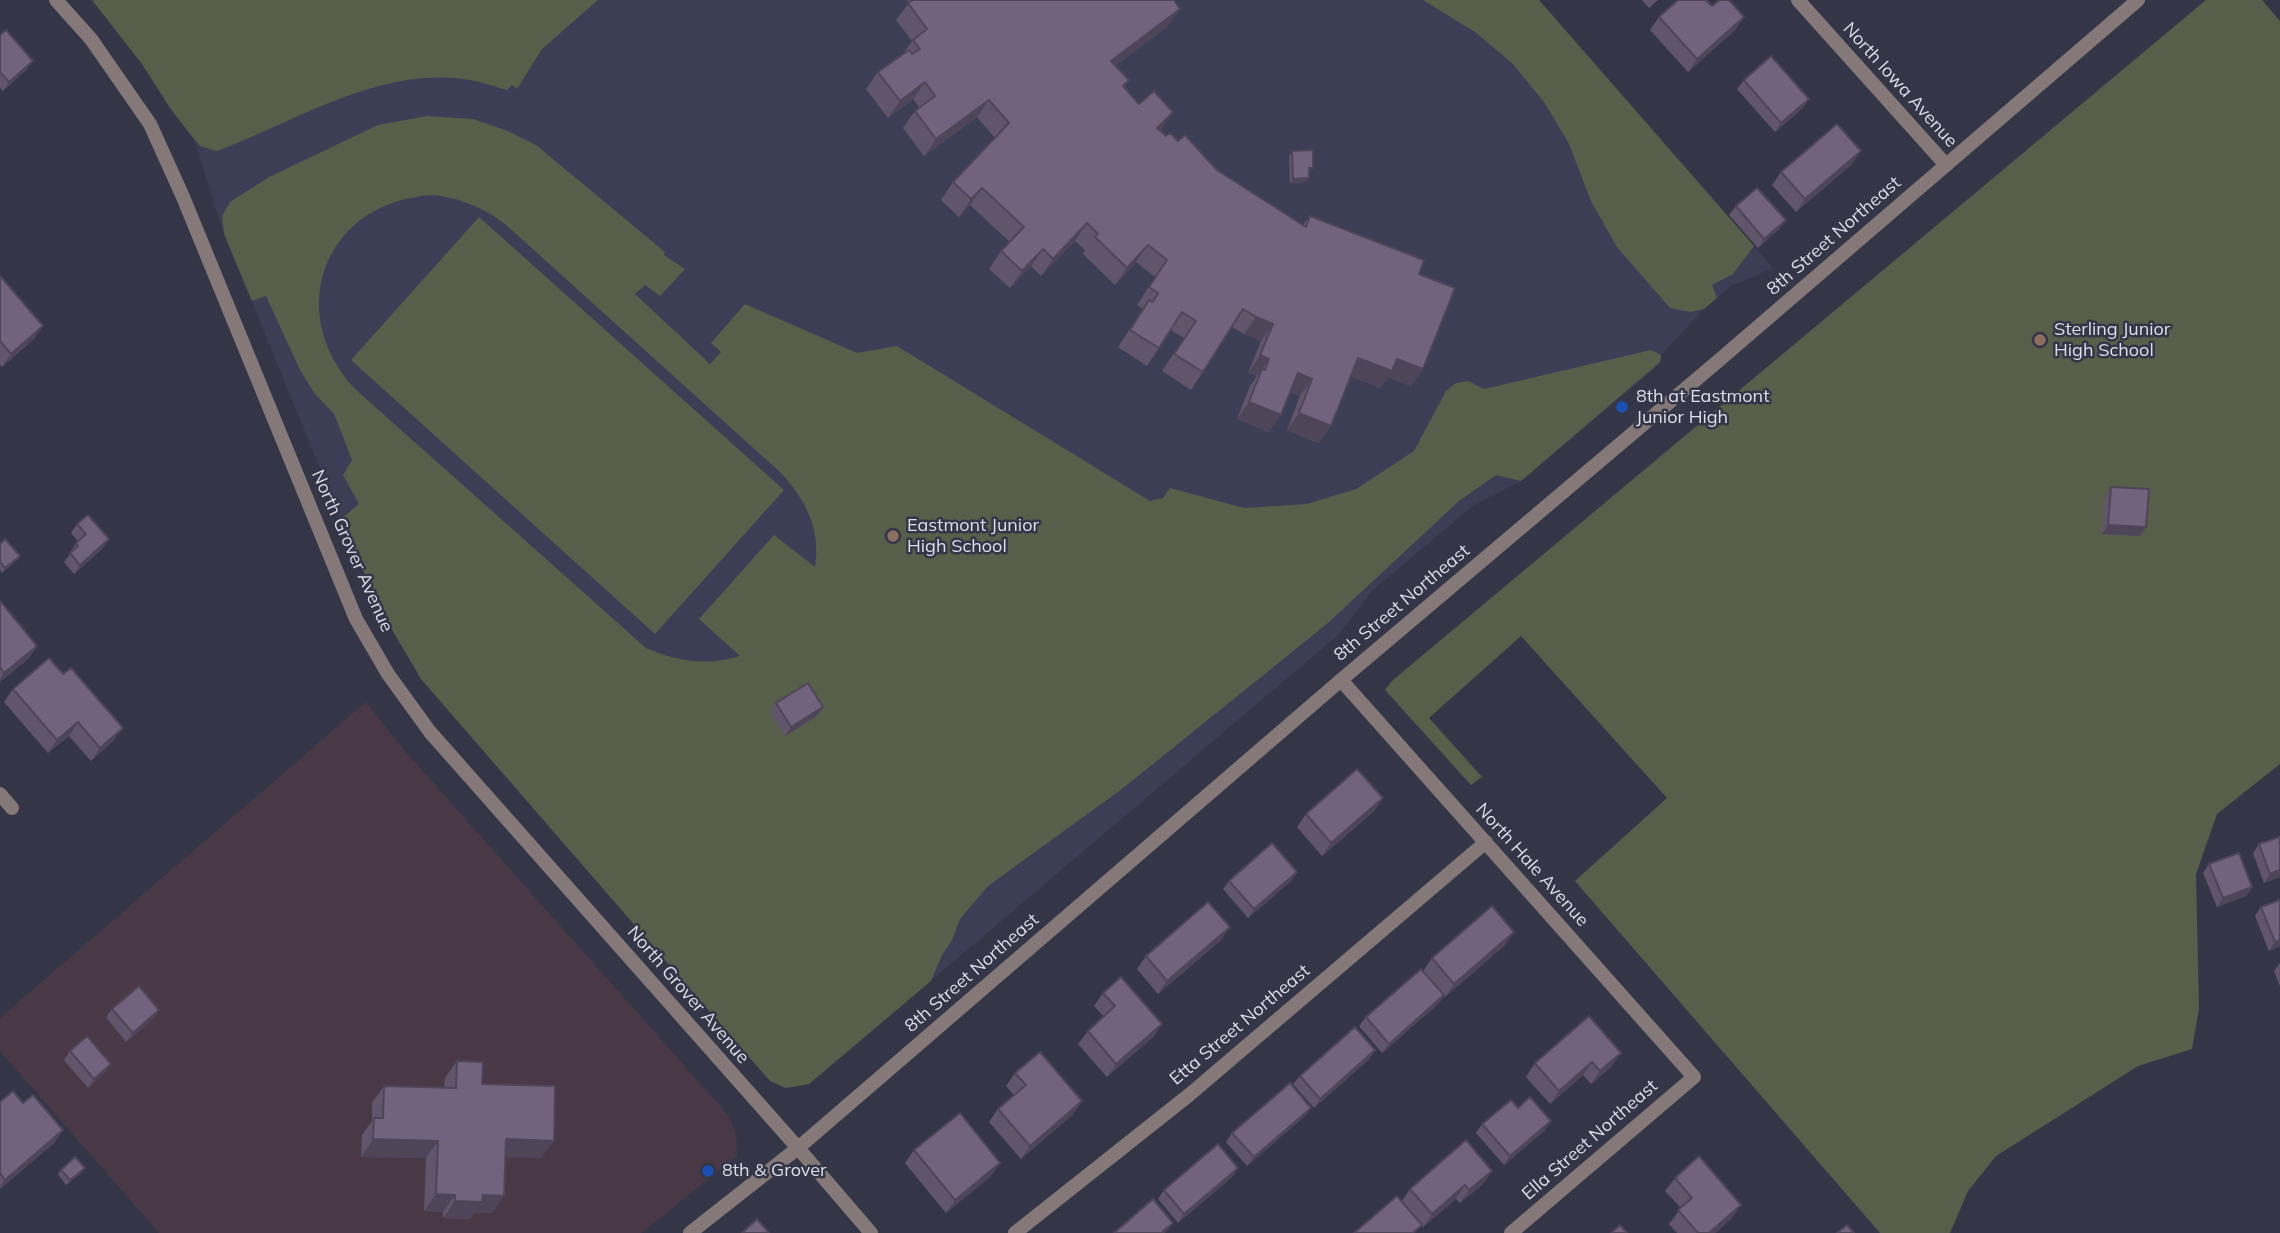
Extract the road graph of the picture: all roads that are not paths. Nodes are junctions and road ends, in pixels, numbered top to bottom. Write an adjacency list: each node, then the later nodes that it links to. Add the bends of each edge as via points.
1 (56, 0): 10 (street, North Grover Avenue, via 91,39 150,124 356,619 388,674 430,732)
2 (1798, 0): 4 (street, North Iowa Avenue)
3 (2138, 0): 4 (street, 8th Street Northeast)
4 (1946, 165): 5 (street, 8th Street Northeast)
5 (1341, 680): 8 (street, North Hale Avenue); 10 (street, 8th Street Northeast)
6 (0, 794): 7 (street)
7 (12, 808)
8 (1486, 842): 9 (street, North Hale Avenue); 13 (street, Etta Street Northeast, via 1189,1095)
9 (1694, 1077): 14 (street, Ella Street Northeast)
10 (799, 1148): 11 (street, 8th Street Northeast); 12 (street, North Grover Avenue)
11 (690, 1233)
12 (871, 1233)
13 (1015, 1233)
14 (1511, 1233)

